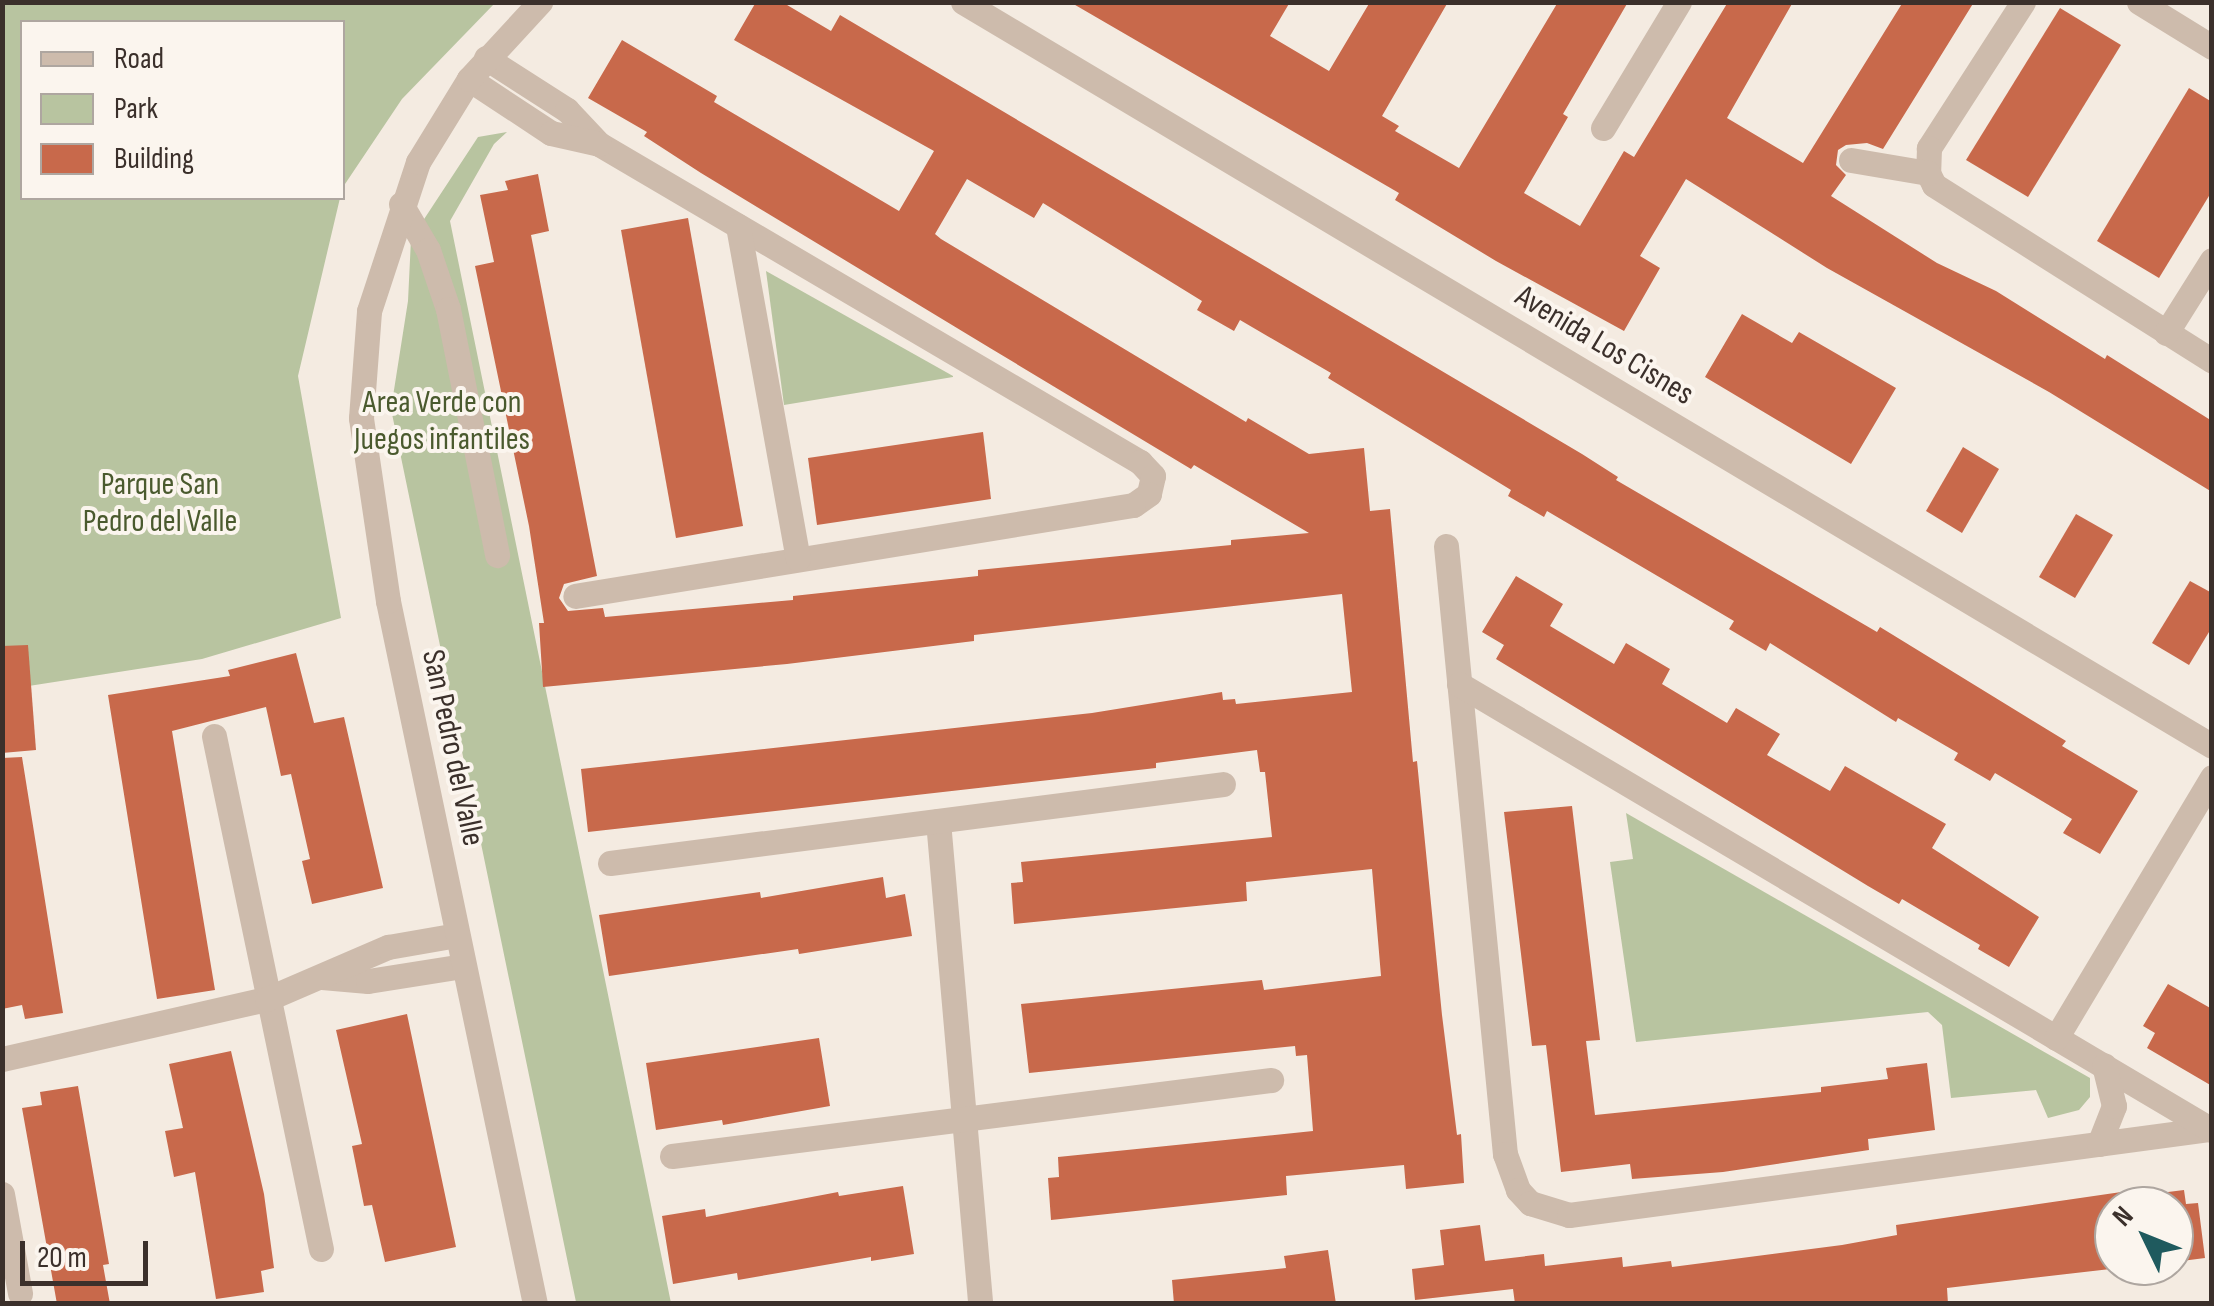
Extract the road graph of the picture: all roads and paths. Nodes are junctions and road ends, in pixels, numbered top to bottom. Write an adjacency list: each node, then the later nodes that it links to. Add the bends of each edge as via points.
1 (540, 2): 7 (street, San Pedro del Valle)
2 (963, 2): 24 (street, Avenida Los Cisnes)
3 (1679, 2): 9 (street)
4 (2023, 2): 12 (street, via 1930,148)
5 (2139, 2): 6 (street)
6 (2212, 47)
7 (486, 58): 8 (street, San Pedro del Valle); 10 (street, via 566,110)
8 (469, 79): 10 (street, via 552,132); 13 (street, San Pedro del Valle, via 435,131)
9 (1603, 128)
10 (598, 144): 14 (street)
11 (1851, 160): 12 (street)
12 (1928, 173): 16 (street, via 1944,194)
13 (402, 204): 19 (street, via 428,250 448,309); 29 (street, San Pedro del Valle, via 369,311 361,418 388,600)
14 (738, 226): 20 (street); 20 (street, via 1140,462 1153,476 1149,494 1133,505)
15 (2212, 260): 16 (street)
16 (2166, 333): 17 (street)
17 (2212, 362)
18 (1446, 546): 22 (street)
19 (497, 556)
20 (798, 559): 21 (street)
21 (575, 596)
22 (1460, 684): 33 (street); 39 (street, via 1506,1154 1518,1190 1530,1203 1569,1215)
23 (214, 736): 32 (street)
24 (2212, 746)
25 (2212, 777): 33 (street)
26 (1223, 784): 27 (street)
27 (938, 821): 28 (street); 37 (street)
28 (610, 863)
29 (457, 935): 30 (street, San Pedro del Valle); 31 (street, via 388,947)
30 (463, 966): 31 (street, via 368,981); 44 (street, San Pedro del Valle)
31 (322, 977): 32 (street)
32 (267, 999): 34 (street); 42 (street)
33 (2056, 1038): 35 (street)
34 (2, 1058)
35 (2104, 1066): 38 (street); 39 (street, via 2114,1106)
36 (1271, 1080): 37 (street)
37 (964, 1119): 40 (street); 45 (street)
38 (2211, 1129): 39 (street)
39 (2099, 1144)
40 (672, 1156)
41 (2, 1194): 43 (street)
42 (321, 1249)
43 (20, 1294)
44 (536, 1304)
45 (980, 1304)

